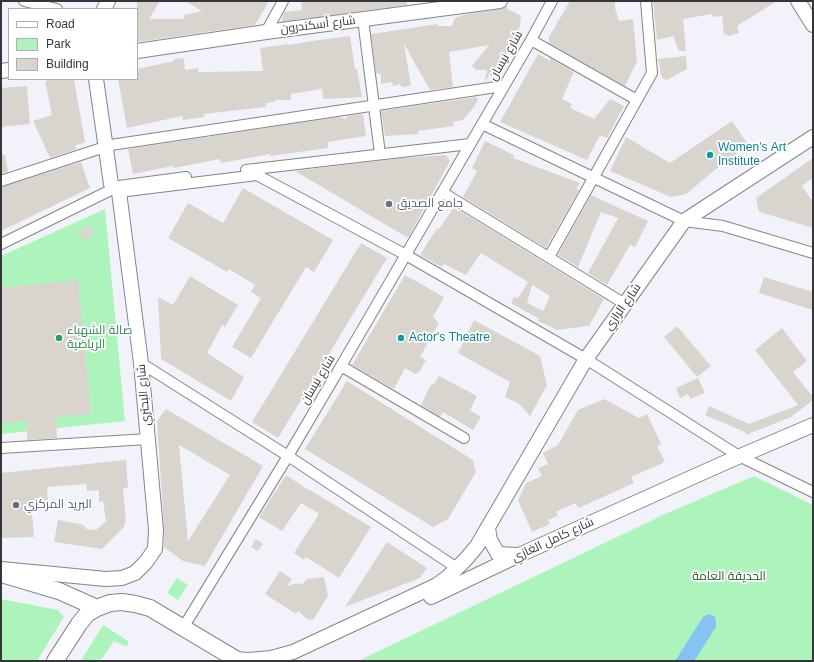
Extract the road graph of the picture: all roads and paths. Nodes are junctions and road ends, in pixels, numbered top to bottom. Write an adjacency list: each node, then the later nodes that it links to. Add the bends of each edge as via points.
1 (24, 1): 8 (street)
2 (283, 1): 11 (street)
3 (500, 1): 7 (main road, شارع أسكندرون)
4 (552, 1): 12 (street, شارع نيسان)
5 (646, 1): 16 (street, via 652,73)
6 (798, 1): 10 (main road)
7 (468, 2): 9 (main road, شارع أسكندرون)
8 (53, 8)
9 (363, 19): 11 (main road, شارع أسكندرون); 17 (street)
10 (813, 25)
11 (266, 32): 13 (main road, شارع أسكندرون)
12 (531, 40): 15 (street, شارع نيسان); 16 (street)
13 (138, 51)
14 (96, 80): 21 (main road, شارع البحتري)
15 (504, 86): 17 (street); 18 (street, شارع نيسان)
16 (637, 100): 23 (street)
17 (374, 106): 21 (street); 22 (street)
18 (482, 124): 20 (street, شارع نيسان); 23 (street)
19 (813, 137): 27 (main road, شارع الرازي)
20 (470, 144): 22 (street); 26 (street, شارع نيسان)
21 (106, 147): 24 (street); 25 (main road, شارع البحتري, via 111,184)
22 (380, 154): 25 (street, via 119,186)
23 (593, 177): 27 (street); 31 (street)
24 (1, 181)
25 (117, 190): 28 (street); 30 (street, via 257,175); 34 (main road, شارع البحتري)
26 (442, 192): 30 (street, شارع نيسان); 31 (street)
27 (684, 221): 29 (street, via 723,226); 32 (main road, شارع الرازي)
28 (1, 244)
29 (812, 251)
30 (406, 255): 33 (street); 35 (street, شارع نيسان)
31 (549, 257): 32 (street)
32 (625, 304): 33 (main road, شارع الرازي)
33 (586, 359): 41 (street); 43 (main road, شارع الرازي)
34 (141, 363): 38 (main road, شارع البحتري); 40 (street)
35 (341, 366): 37 (street); 40 (street, شارع نيسان)
36 (813, 425): 41 (main road, شارع كامل الغازي)
37 (464, 438)
38 (148, 439): 39 (street); 46 (main road, شارع البحتري, via 156,530 155,549 135,573 122,578 106,579)
39 (1, 448)
40 (288, 456): 45 (street); 49 (street, شارع نيسان)
41 (739, 456): 42 (street); 44 (main road, شارع كامل الغازي)
42 (813, 492)
43 (488, 528): 44 (main road, via 490,540 498,554); 45 (main road)
44 (517, 556): 52 (main road, شارع كامل الغازي)
45 (458, 568): 50 (main road, via 437,585 293,652 271,658)
46 (1, 570)
47 (1, 574): 48 (main road, via 59,592)
48 (98, 608): 49 (main road, via 110,603 135,604 150,608); 51 (main road, via 87,614)
49 (183, 628): 50 (main road)
50 (238, 660)
51 (55, 661)
52 (295, 661)

